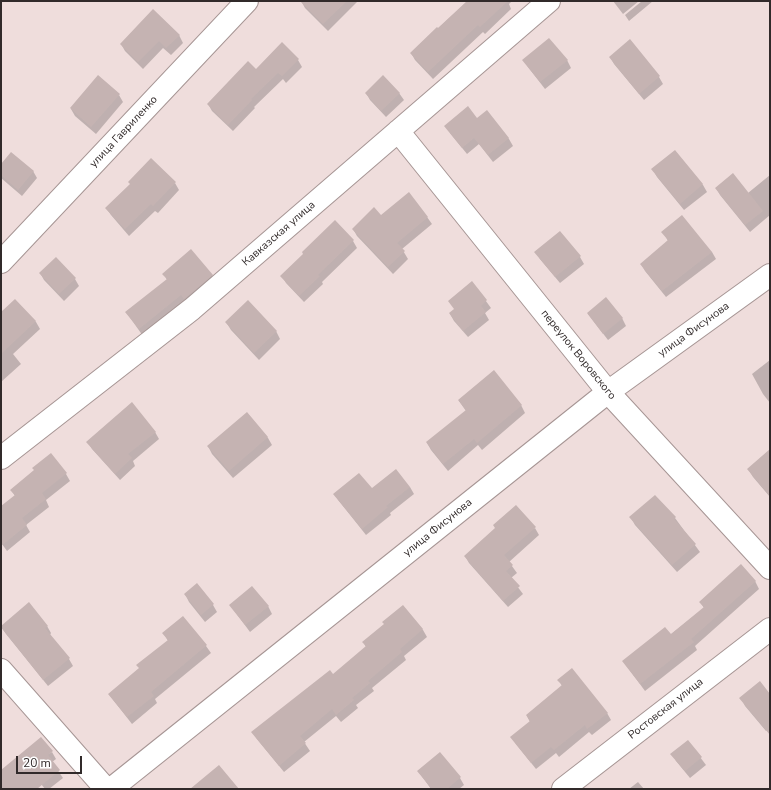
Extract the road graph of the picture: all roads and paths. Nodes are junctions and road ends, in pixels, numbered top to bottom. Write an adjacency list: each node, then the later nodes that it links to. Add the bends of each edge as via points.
1 (549, 1): 3 (street, Кавказская улица)
2 (240, 3): 4 (street, улица Гавриленко)
3 (398, 131): 6 (street, переулок Воровского); 7 (street, Кавказская улица, via 192,309)
4 (1, 262)
5 (770, 275): 6 (street, улица Фисунова)
6 (608, 392): 8 (street, переулок Воровского); 12 (street, улица Фисунова)
7 (1, 458)
8 (770, 568)
9 (770, 629): 13 (street, Ростовская улица)
10 (1, 670): 11 (street)
11 (106, 789)
12 (111, 789)
13 (563, 789)

